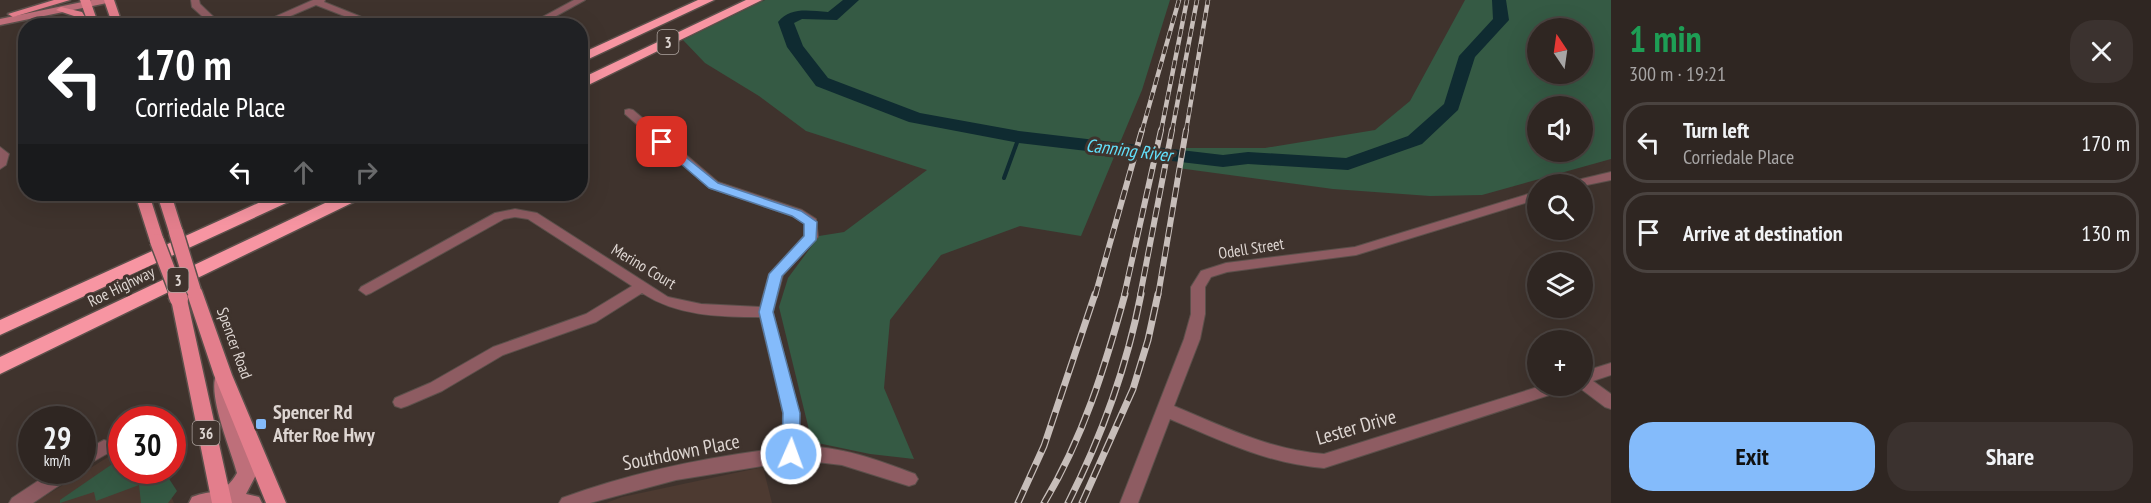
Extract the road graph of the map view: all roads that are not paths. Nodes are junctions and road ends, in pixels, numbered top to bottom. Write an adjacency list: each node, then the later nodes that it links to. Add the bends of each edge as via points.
1 (108, 0): 6 (main road); 12 (main road)
2 (195, 0): 13 (street, via 195,5)
3 (581, 0): 16 (street)
4 (708, 0): 18 (highway, 3)
5 (756, 0): 19 (highway, 3)
6 (85, 1): 8 (main road); 9 (main road); 11 (main road)
7 (318, 1): 14 (street); 15 (street)
8 (63, 5): 9 (main road); 10 (main road); 17 (main road)
9 (14, 14): 17 (main road)
10 (80, 18)
11 (91, 18)
12 (115, 18)
13 (210, 18)
14 (277, 18)
15 (360, 18)
16 (546, 18)
17 (0, 20)
18 (588, 55)
19 (588, 81)
20 (629, 112): 32 (street, via 714,185 796,213 811,222 811,237 776,274)
21 (0, 151): 22 (street)
22 (0, 165)
23 (1611, 176): 24 (street)
24 (1593, 180)
25 (1527, 198): 42 (street, Odell Street, via 1356,251 1206,274 1198,287 1198,314 1192,339)
26 (144, 201): 48 (main road, 36, bridge, via 179,299)
27 (166, 201): 36 (main road, Spencer Road / 36, bridge)
28 (276, 201): 33 (highway, Roe Highway / 3)
29 (342, 201): 34 (highway, Roe Highway / 3)
30 (641, 287): 31 (street, Merino Court, via 517,208); 32 (street, Merino Court, via 686,307); 40 (street, via 591,318 498,351 436,387)
31 (366, 290)
32 (766, 312): 45 (street, via 791,413)
33 (0, 328)
34 (0, 366)
35 (1611, 369): 37 (street)
36 (223, 375): 48 (main road, via 223,402 247,473 239,488); 52 (main road, Spencer Road / 36)
37 (1593, 375)
38 (1593, 388): 41 (street)
39 (1528, 396): 42 (street, Lester Drive, via 1324,461 1276,454)
40 (401, 402)
41 (1611, 403)
42 (1166, 410): 54 (street, Odell Street)
43 (104, 447): 44 (street)
44 (96, 452)
45 (791, 454): 46 (street, Southdown Place, via 820,454 871,465); 53 (street, Southdown Place, via 694,468 605,489)
46 (909, 479)
47 (47, 484): 49 (street)
48 (221, 502): 50 (main road); 51 (main road)
49 (18, 503)
50 (200, 503)
51 (252, 503)
52 (276, 503)
53 (568, 503)
54 (1129, 503)

